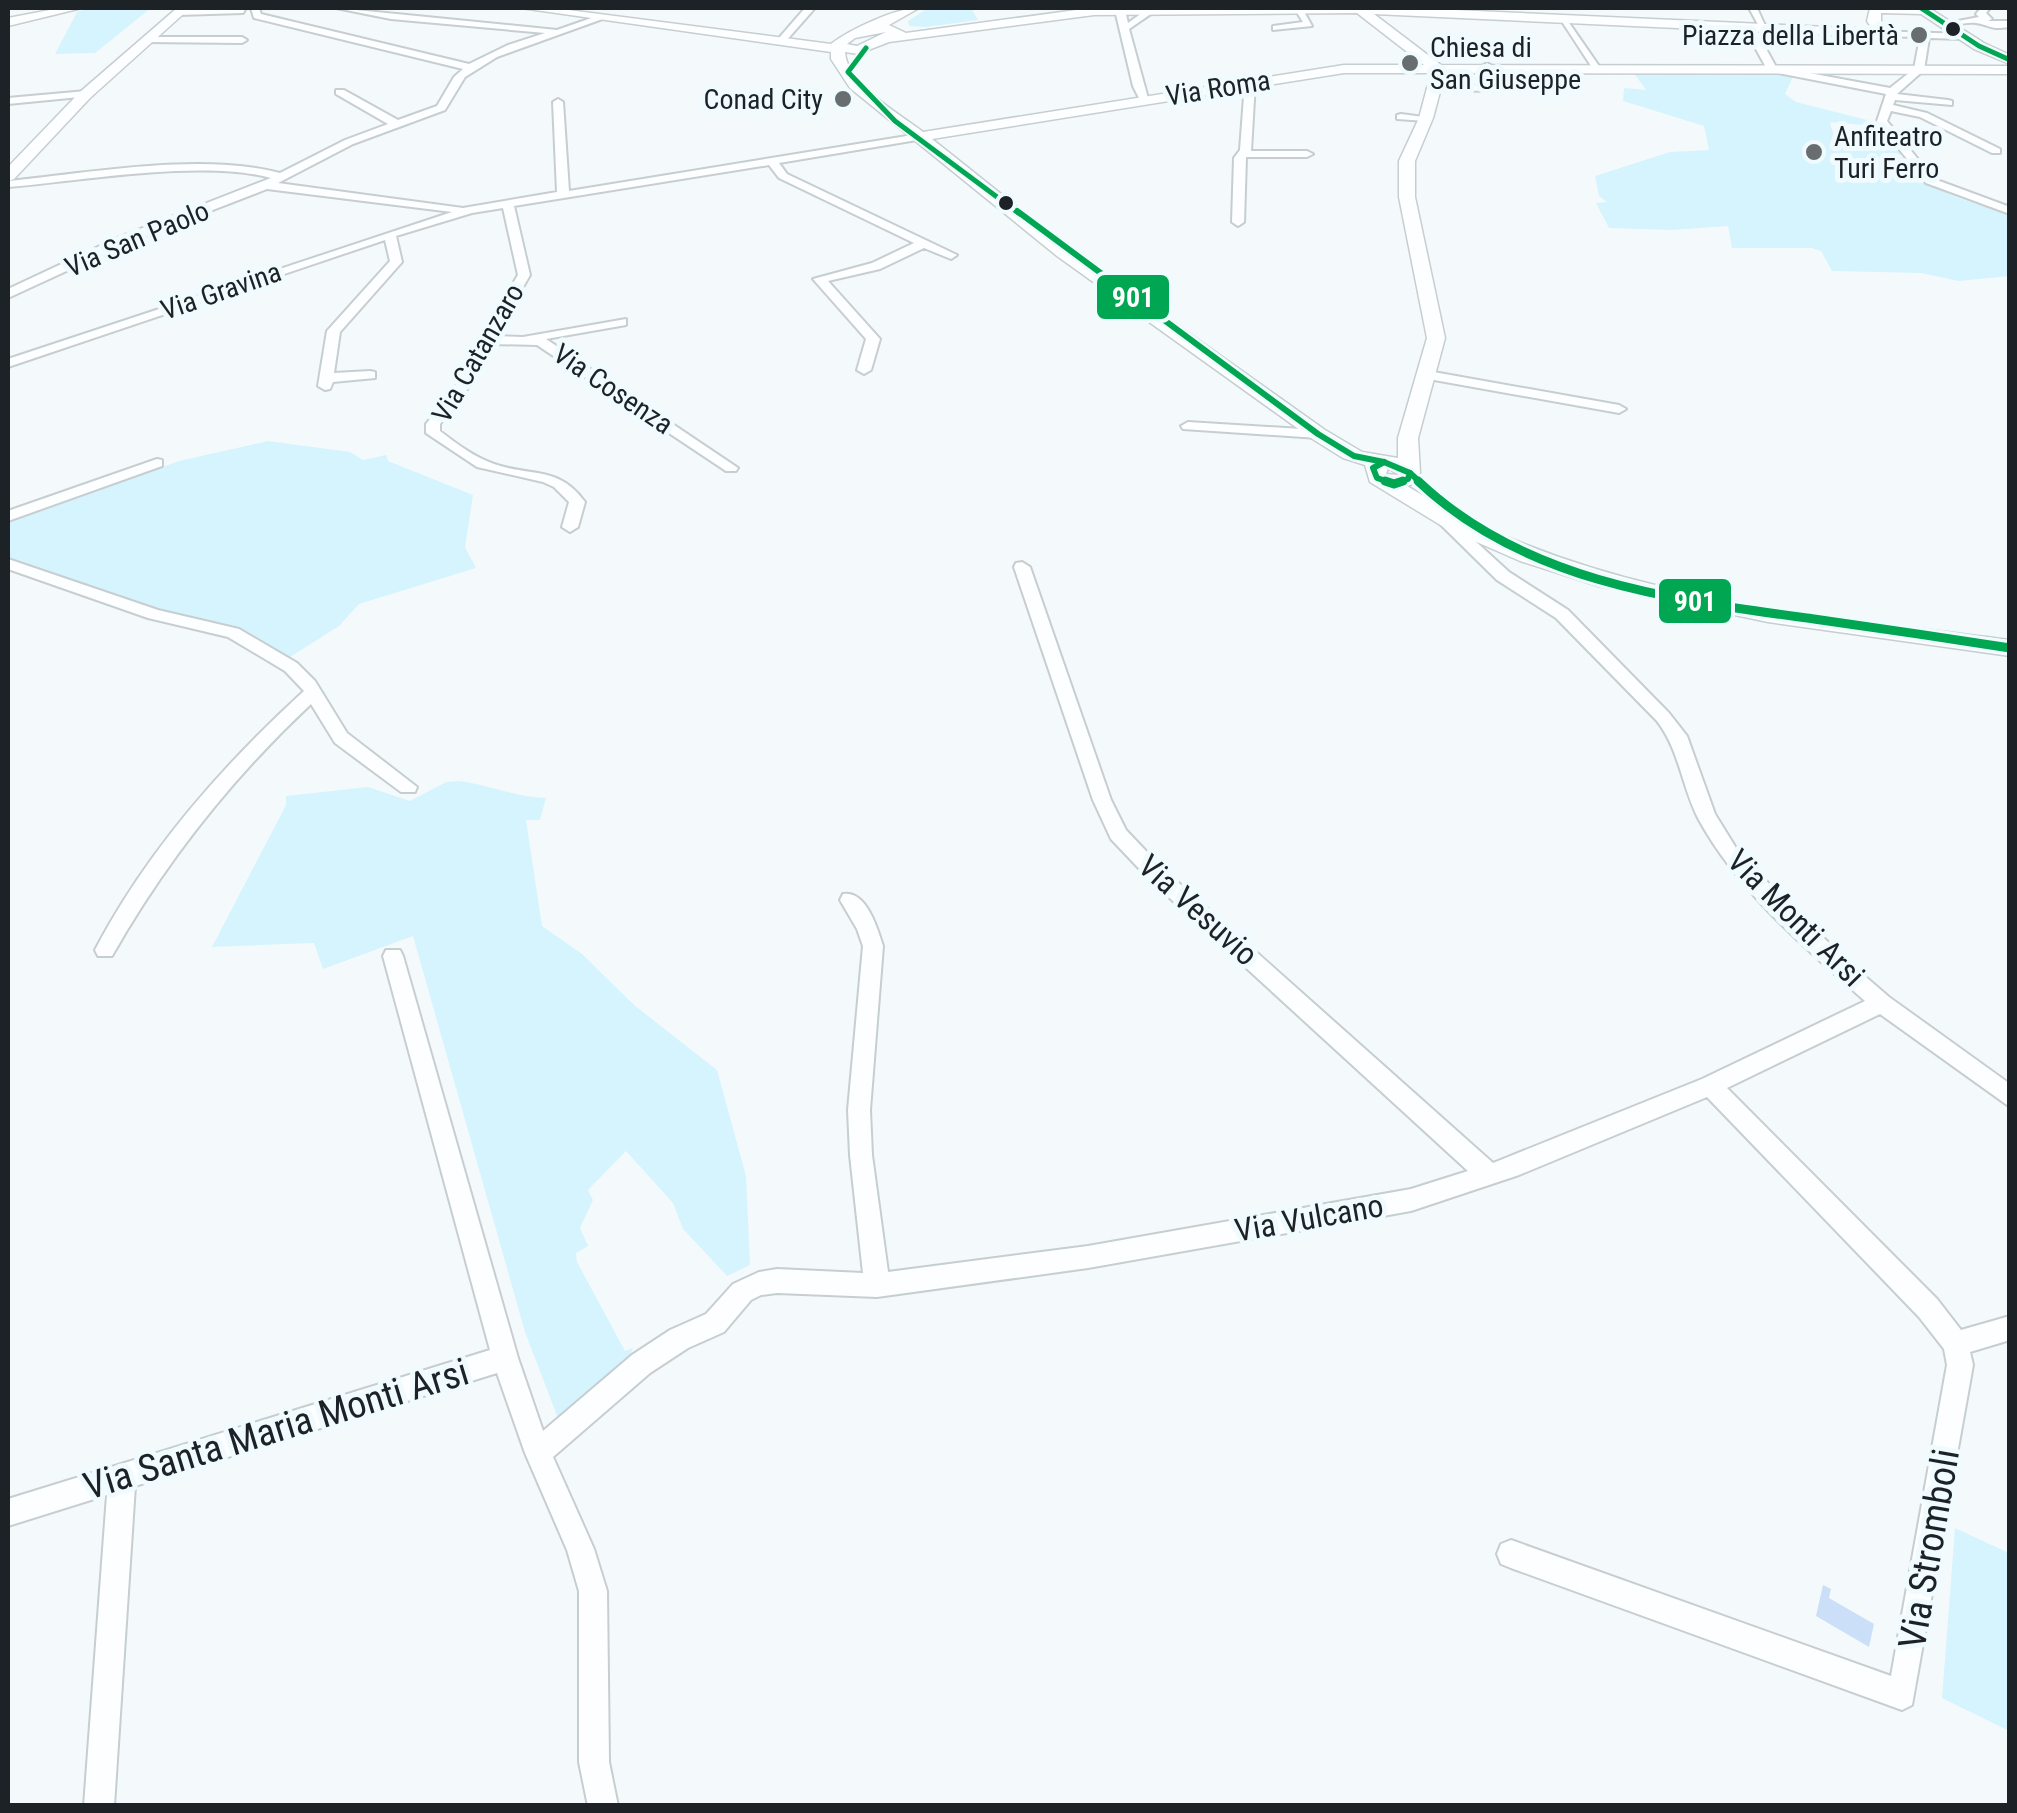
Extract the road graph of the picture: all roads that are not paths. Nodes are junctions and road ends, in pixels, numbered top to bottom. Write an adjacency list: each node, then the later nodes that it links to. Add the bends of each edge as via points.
1 (76, 8): 22 (main road)
2 (256, 8): 46 (street, via 257,16)
3 (342, 8): 29 (street)
4 (527, 8): 18 (main road)
5 (810, 8): 37 (street)
6 (912, 8): 28 (main road); 31 (main road)
7 (1184, 8): 16 (main road); 19 (main road)
8 (1359, 8): 12 (main road); 17 (main road); 47 (main road)
9 (1753, 8): 27 (street)
10 (1923, 8): 23 (main road); 30 (main road, via 1876,9)
11 (1985, 8): 21 (street, via 1980,14 1987,19)
12 (1298, 9): 19 (main road); 26 (street, via 1309,24)
13 (182, 10): 14 (street); 35 (main road)
14 (243, 10)
15 (1120, 10): 16 (main road); 25 (street); 31 (main road)
16 (1153, 10): 25 (street)
17 (1419, 10): 20 (main road)
18 (610, 14): 29 (street); 37 (main road)
19 (1232, 15)
20 (1562, 19): 27 (main road); 45 (street)
21 (1980, 21): 23 (street); 24 (street)
22 (8, 22)
23 (1947, 24): 33 (main road)
24 (2010, 24)
25 (1124, 26): 60 (street)
26 (1276, 28)
27 (1764, 28): 30 (main road)
28 (867, 30): 31 (main road); 32 (main road)
29 (559, 31): 46 (street)
30 (1876, 33): 34 (street)
31 (894, 34): 40 (main road)
32 (851, 35): 37 (main road); 42 (main road, via 836,42)
33 (1964, 36): 34 (street); 41 (main road)
34 (1925, 38): 49 (street)
35 (146, 40): 36 (street); 58 (main road)
36 (242, 40)
37 (784, 40): 42 (main road)
38 (1787, 43): 48 (street, via 1757,42)
39 (2010, 44): 41 (main road)
40 (866, 48): 42 (main road); 52 (main road)
41 (1984, 48): 43 (main road)
42 (834, 51): 52 (main road)
43 (2010, 60)
44 (1486, 66): 45 (main road, Via Roma); 47 (main road, Via Roma); 55 (street)
45 (1597, 67): 48 (main road, Via Roma)
46 (472, 68): 66 (street, Via San Paolo, via 458,77 448,103)
47 (1437, 68): 53 (main road, Via Roma, via 1344,69); 54 (main road)
48 (1772, 69): 51 (main road, Via Roma)
49 (1919, 70): 50 (main road, Via Roma); 51 (main road, Via Roma); 59 (street)
50 (2010, 70)
51 (1791, 71): 59 (street)
52 (848, 72): 67 (main road, via 855,86)
53 (1250, 82): 60 (main road, Via Roma); 69 (street)
54 (1433, 87): 55 (street); 65 (main road)
55 (1495, 90): 56 (street)
56 (1515, 90)
57 (340, 92): 66 (street)
58 (86, 94): 61 (street); 72 (main road)
59 (1890, 98): 63 (street); 68 (street); 80 (street, via 1882,121 1926,178)
60 (1145, 100): 67 (main road, Via Roma)
61 (8, 101)
62 (558, 102): 77 (street)
63 (1948, 103)
64 (1402, 117): 65 (street)
65 (1426, 118): 95 (main road, via 1406,172 1436,338)
66 (394, 126): 73 (street, Via San Paolo)
67 (919, 138): 71 (street, Via Roma); 98 (main road, via 1063,252)
68 (1996, 152)
69 (1244, 154): 70 (street); 82 (street)
70 (1306, 154)
71 (772, 162): 74 (street); 77 (street, Via Roma)
72 (8, 176)
73 (282, 177): 75 (street, via 266,170 166,172); 76 (street, Via San Paolo)
74 (797, 183): 78 (street, via 790,188); 84 (street)
75 (8, 184)
76 (266, 186): 81 (street); 88 (street, Via San Paolo, via 121,241)
77 (563, 195): 79 (street, Via Roma)
78 (796, 198)
79 (508, 204): 81 (street, Via Roma); 91 (street, Via Catanzaro, via 524,275)
80 (2010, 211)
81 (439, 213): 83 (street, Via Gravina)
82 (1238, 222)
83 (390, 234): 87 (street, via 396,262); 92 (street, Via Gravina)
84 (924, 243): 85 (street); 93 (street, via 876,266 818,279 873,339)
85 (951, 255)
86 (406, 280): 87 (street)
87 (378, 285): 94 (street, via 334,331 325,382)
88 (8, 294)
89 (620, 322): 90 (street)
90 (528, 338): 91 (street, Via Cosenza); 100 (street, Via Cosenza)
91 (486, 340): 105 (street, Via Catanzaro, via 433,433 490,467 561,485 576,502)
92 (8, 363)
93 (864, 370)
94 (370, 375)
95 (1428, 375): 96 (street); 101 (main road, via 1408,438)
96 (1619, 409)
97 (1188, 426): 98 (street)
98 (1318, 434): 102 (main road)
99 (156, 463): 103 (street)
100 (731, 468)
101 (1409, 471): 102 (main road); 106 (main road, via 1438,504)
102 (1382, 474): 104 (main road)
103 (8, 516)
104 (1444, 520): 106 (main road); 115 (street, Via Monti Arsi, via 1504,576 1562,614 1663,717 1678,736 1706,814 1734,861)
105 (570, 526)
106 (1498, 543): 109 (main road, via 1579,573 1684,598)
107 (8, 564): 110 (street, via 154,614 233,632 291,667)
108 (1022, 567): 118 (street, Via Vesuvio, via 1118,834)
109 (2010, 648)
110 (313, 692): 111 (street, via 341,738); 113 (street, via 213,796 134,897)
111 (408, 787)
112 (850, 900): 119 (street, via 873,946 860,1110)
113 (105, 950)
114 (394, 956): 122 (street)
115 (1882, 1003): 116 (street, Via Vulcano); 117 (street, Via Monti Arsi)
116 (1710, 1086): 118 (street, Via Vulcano); 121 (street)
117 (2010, 1097)
118 (1490, 1175): 119 (street, Via Vulcano, via 1392,1204 1088,1257)
119 (877, 1284): 123 (street, Via Vulcano, via 758,1284 742,1292 716,1323 641,1364)
120 (2010, 1328): 121 (street)
121 (1956, 1344): 126 (street, Via Stromboli, via 1960,1365 1902,1696)
122 (505, 1358): 123 (street, Via Santa Maria Monti Arsi); 124 (street, Via Santa Maria Monti Arsi)
123 (538, 1453): 128 (street, Via Santa Maria Monti Arsi, via 592,1591 594,1762)
124 (122, 1477): 125 (street, Via Santa Maria Monti Arsi); 127 (street)
125 (8, 1512)
126 (1511, 1554)
127 (99, 1806)
128 (602, 1806)

